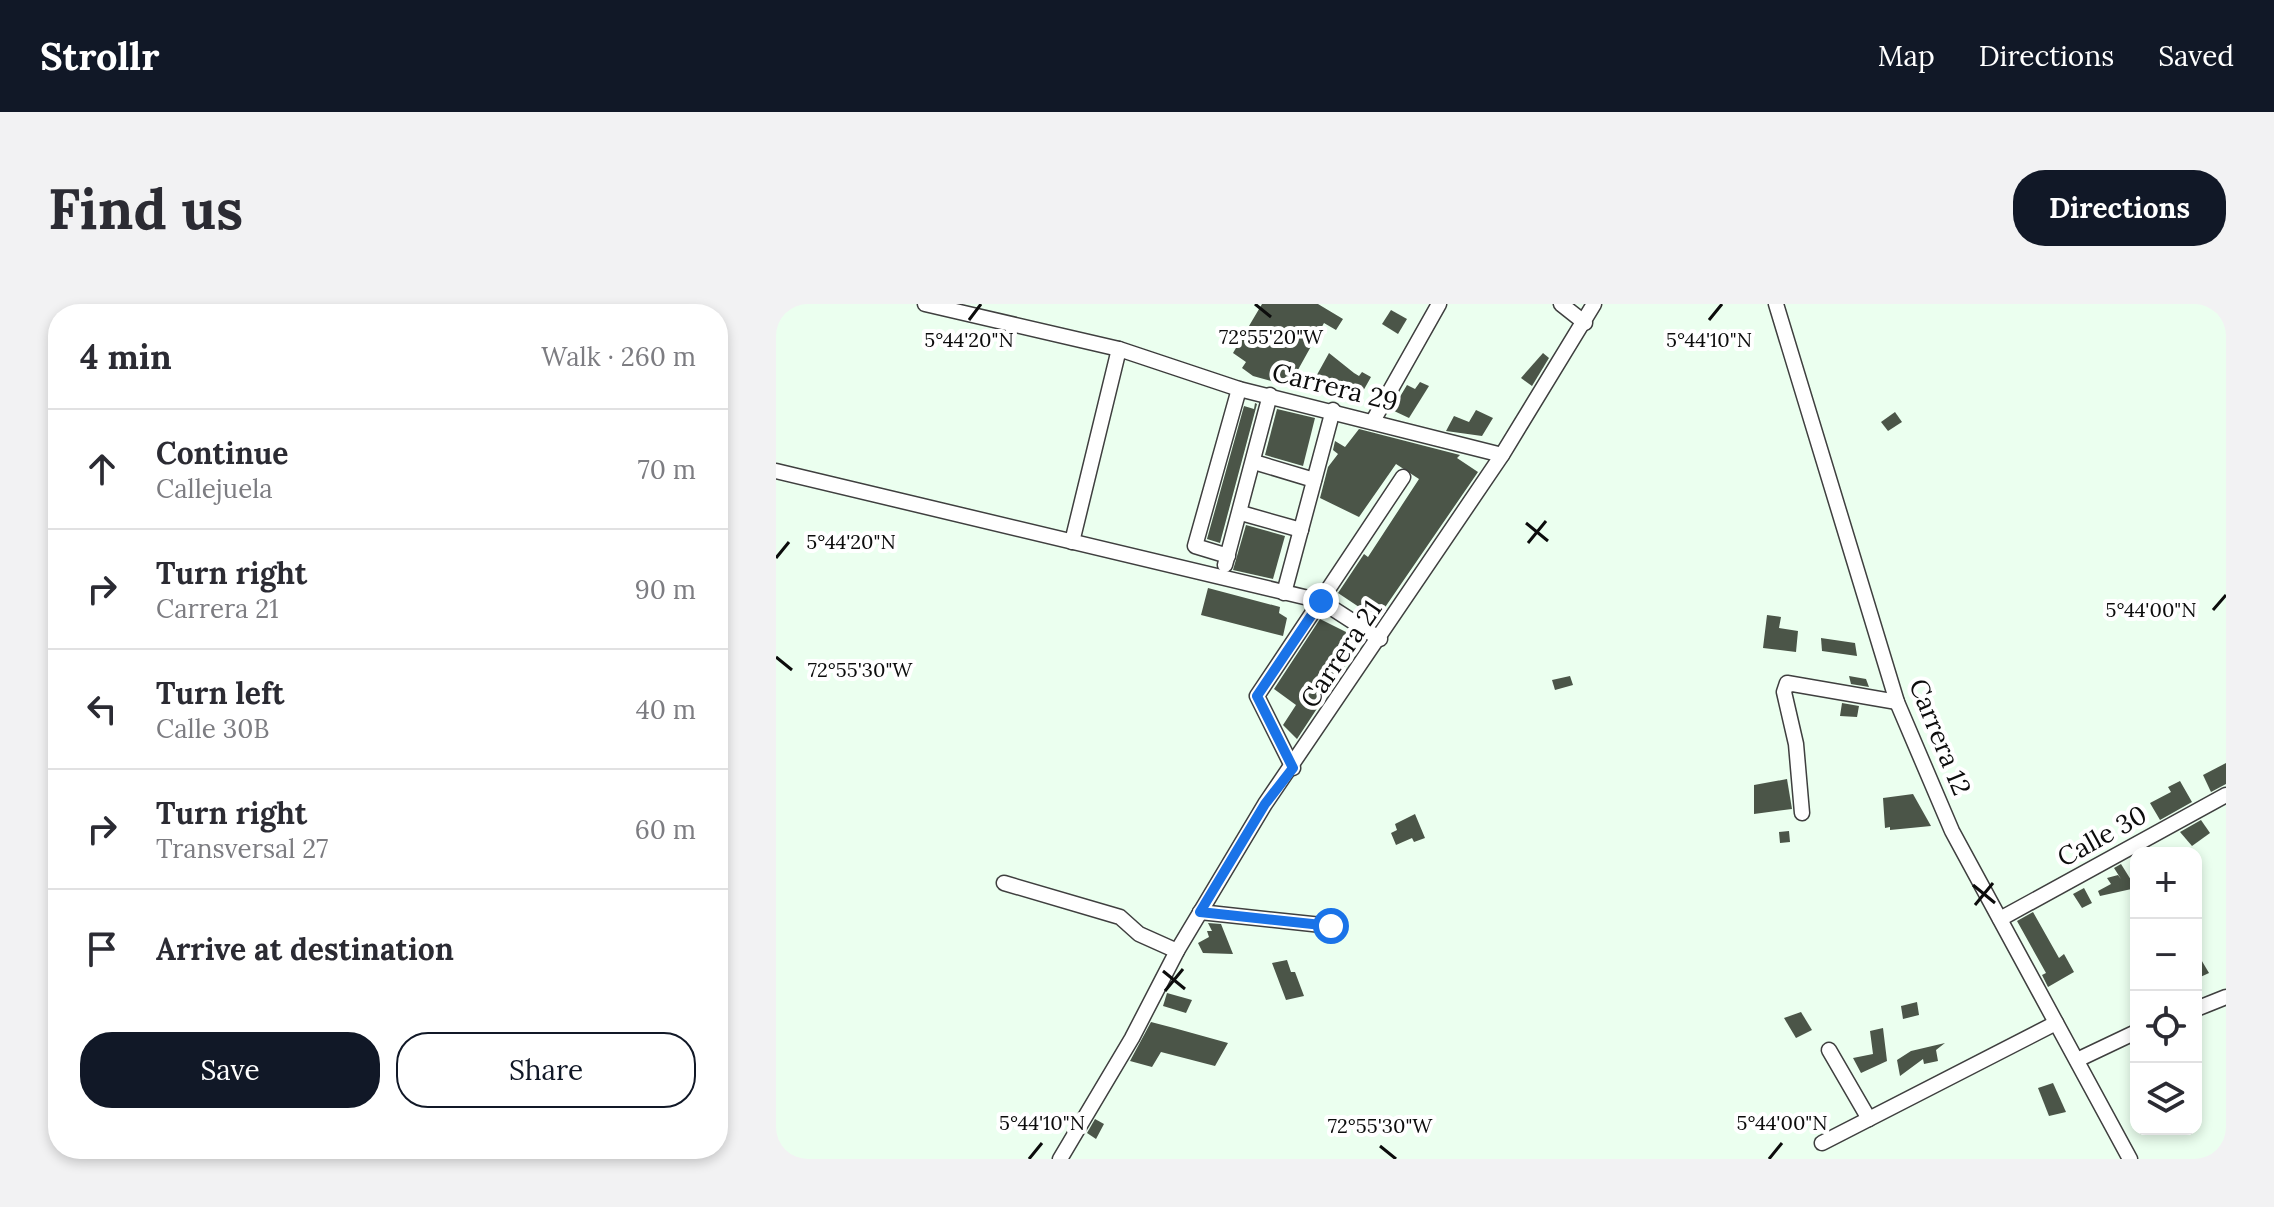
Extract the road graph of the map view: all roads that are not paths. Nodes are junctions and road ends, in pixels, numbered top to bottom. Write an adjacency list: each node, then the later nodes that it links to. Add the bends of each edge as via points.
1 (925, 304): 7 (street, Carrera 29)
2 (1439, 304): 11 (street)
3 (1561, 304): 6 (street)
4 (1594, 304): 6 (street, Carrera 21)
5 (1776, 304): 25 (street, Carrera 12)
6 (1585, 323): 12 (street, Carrera 21)
7 (1119, 349): 8 (street, Carrera 29); 19 (street)
8 (1239, 389): 9 (street, Carrera 29); 20 (street, via 1195,546)
9 (1270, 395): 10 (street, Carrera 29); 13 (street)
10 (1333, 410): 11 (street, Carrera 29); 16 (street)
11 (1373, 421): 12 (street, Carrera 29)
12 (1502, 455): 24 (street, Carrera 21)
13 (1254, 462): 16 (street); 17 (street)
14 (776, 471): 19 (street)
15 (1403, 477): 23 (street)
16 (1314, 480): 18 (street)
17 (1241, 513): 18 (street); 20 (street)
18 (1301, 530): 22 (street)
19 (1072, 542): 21 (street)
20 (1228, 556): 21 (street)
21 (1221, 576): 22 (street)
22 (1284, 593): 23 (street)
23 (1321, 601): 24 (street); 26 (street, via 1257,696)
24 (1380, 639): 26 (street, Carrera 21)
25 (1897, 702): 28 (street, via 1787,683 1784,692 1796,744); 31 (street, Carrera 12, via 1952,831)
26 (1293, 768): 30 (street, Carrera 21)
27 (2226, 795): 31 (street, Calle 30)
28 (1802, 813)
29 (1004, 883): 33 (street, via 1120,917 1139,934)
30 (1200, 912): 32 (street); 33 (street, Carrera 21)
31 (2000, 919): 36 (street, Carrera 12)
32 (1331, 926)
33 (1177, 951): 42 (street, Carrera 21)
34 (2226, 997): 35 (street)
35 (2202, 1007)
36 (2056, 1023): 39 (street, Carrera 12); 40 (street)
37 (2130, 1035): 39 (street)
38 (1829, 1050): 40 (street)
39 (2077, 1060): 43 (street, Carrera 12)
40 (1869, 1119): 41 (street)
41 (1822, 1143)
42 (1060, 1159)
43 (2130, 1159)

